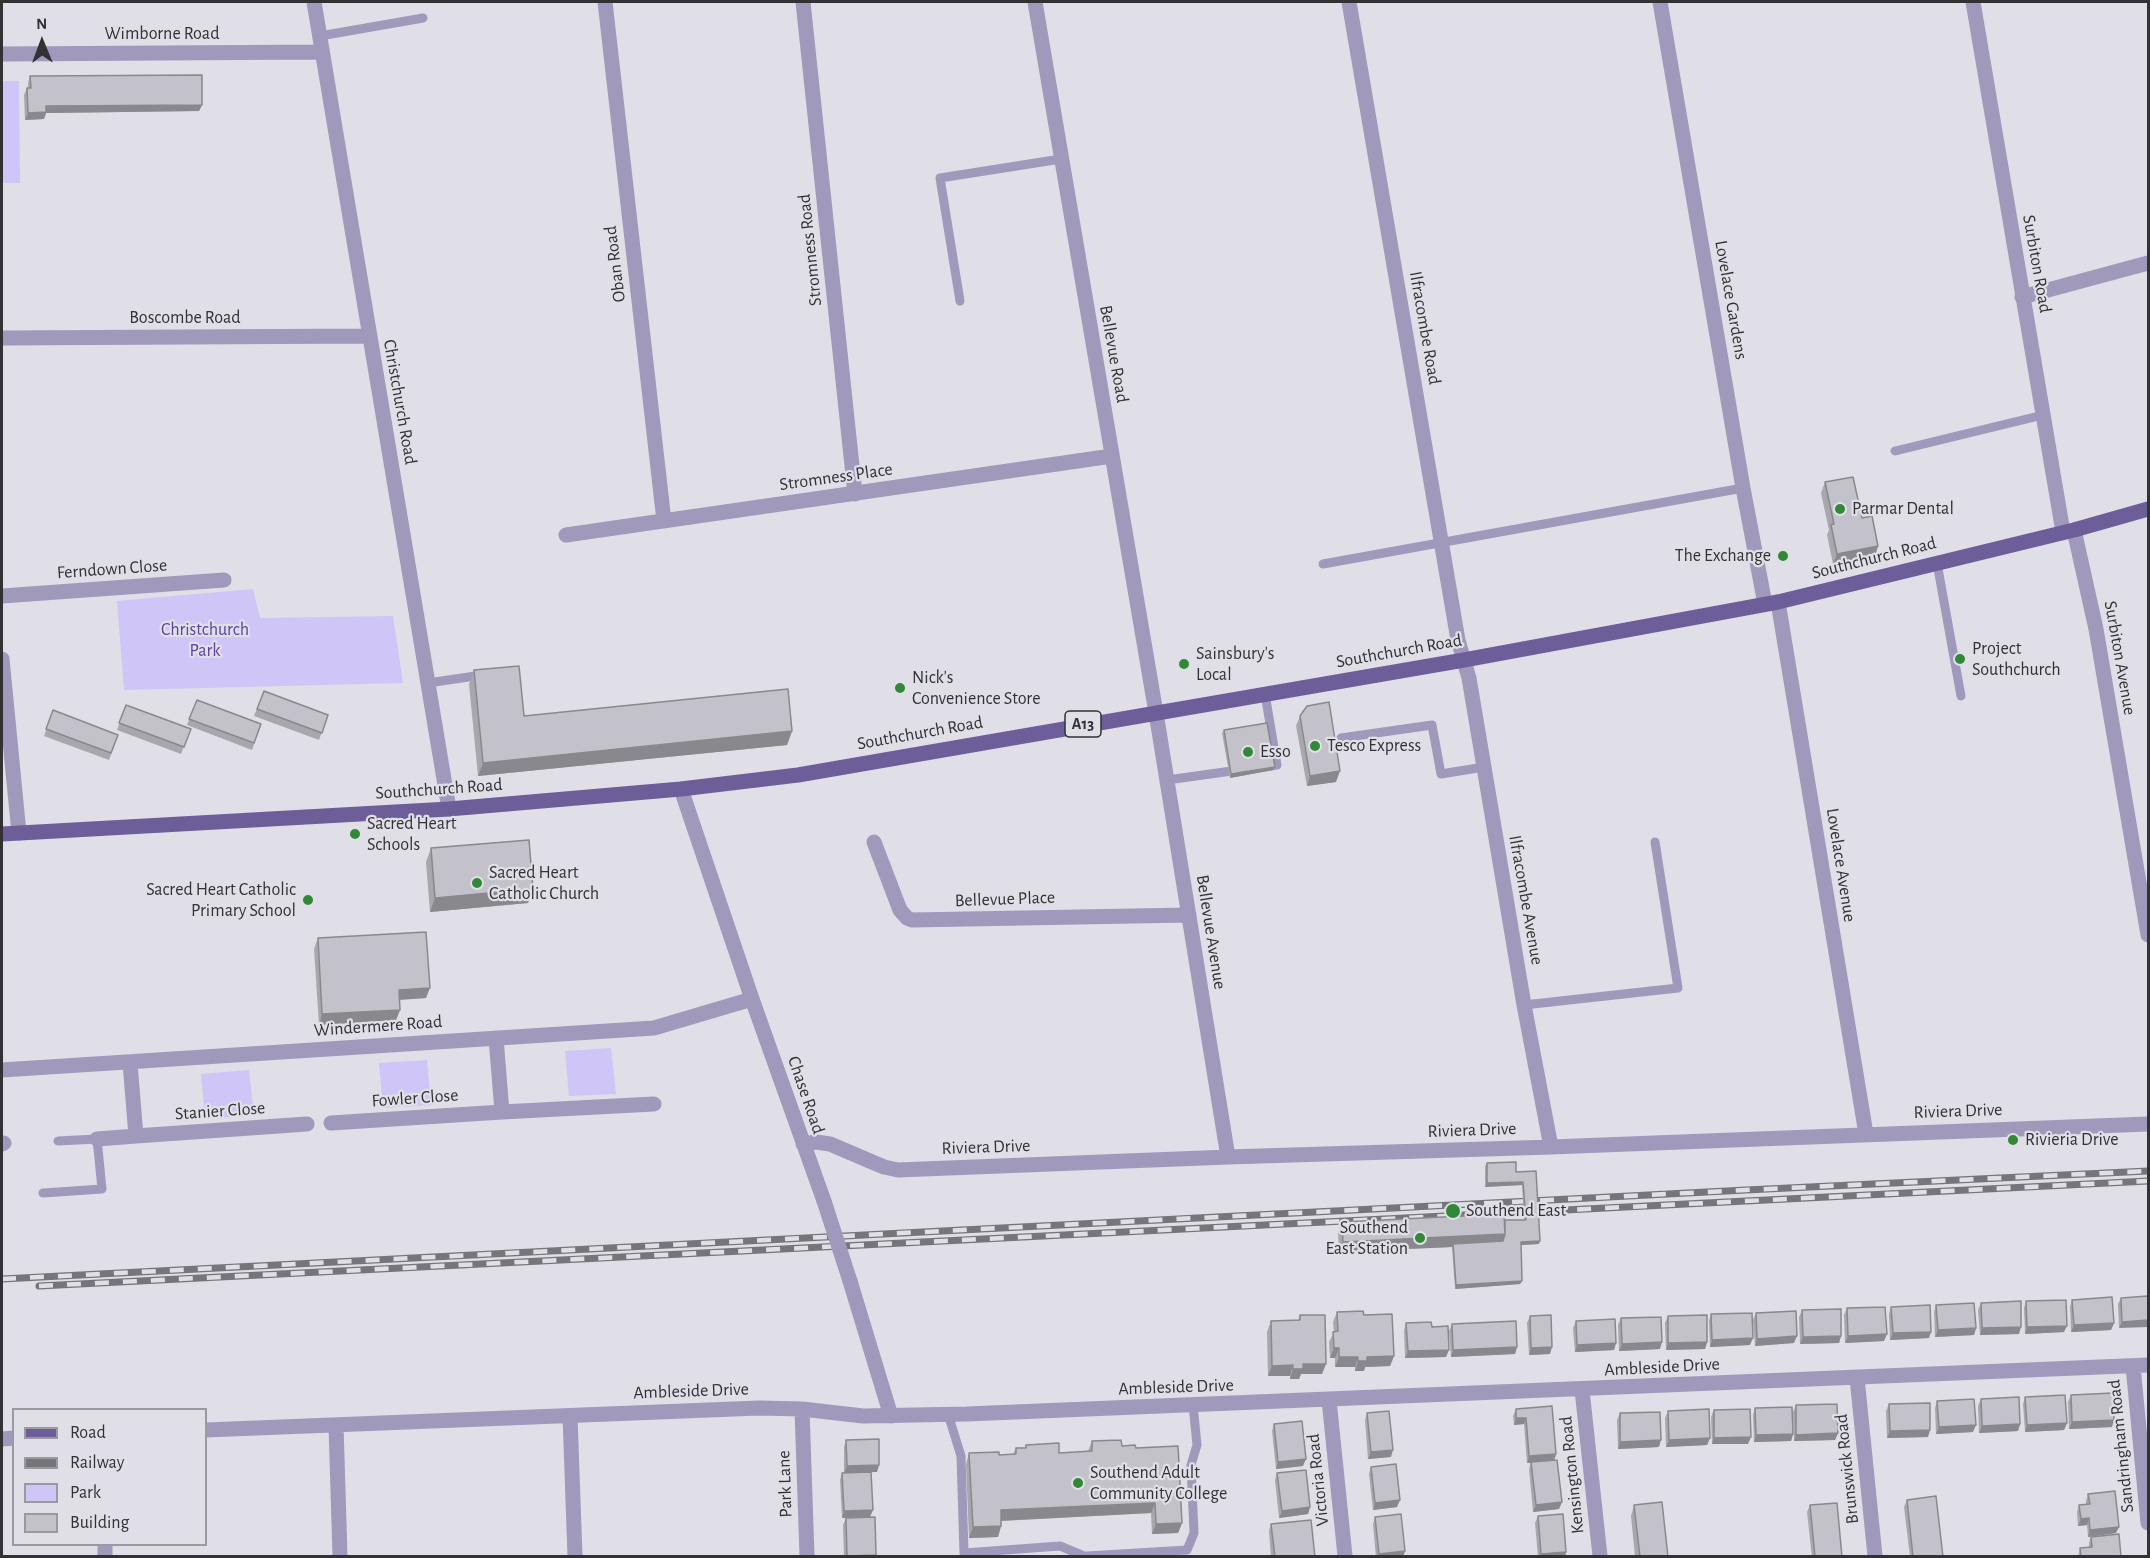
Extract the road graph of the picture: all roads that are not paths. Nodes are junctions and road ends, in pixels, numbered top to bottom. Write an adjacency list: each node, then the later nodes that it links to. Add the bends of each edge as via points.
1 (314, 2): 9 (street, Christchurch Road)
2 (605, 2): 24 (street, Oban Road)
3 (803, 2): 22 (street, Stromness Road)
4 (1035, 2): 12 (street, Bellevue Road)
5 (1349, 2): 27 (street, Ilfracombe Road)
6 (1660, 2): 21 (street, Lovelace Gardens)
7 (1973, 2): 14 (street, Surbiton Road)
8 (423, 18): 9 (lane)
9 (320, 36): 10 (street, Christchurch Road)
10 (322, 52): 11 (street, Wimborne Road); 16 (street, Christchurch Road)
11 (2, 54)
12 (1061, 159): 15 (lane, via 940,178); 20 (street, Bellevue Road)
13 (2148, 263): 14 (street)
14 (2022, 297): 18 (street, Surbiton Road)
15 (960, 301)
16 (369, 336): 17 (street, Boscombe Road); 36 (street, Christchurch Road)
17 (2, 338)
18 (2043, 415): 19 (lane); 25 (street, Surbiton Road)
19 (1894, 451)
20 (1112, 456): 22 (street, Stromness Place); 39 (street, Bellevue Road)
21 (1743, 488): 27 (lane); 32 (street, Lovelace Gardens)
22 (855, 494): 24 (street, Stromness Place)
23 (2148, 509): 25 (main road, Southchurch Road / A13)
24 (664, 521): 26 (street, Stromness Place)
25 (2069, 531): 28 (main road, Southchurch Road / A13); 50 (street, Surbiton Avenue, via 2096,629)
26 (566, 535)
27 (1442, 541): 29 (lane); 34 (street, Ilfracombe Road)
28 (1937, 563): 32 (main road, Southchurch Road / A13); 38 (lane)
29 (1323, 564)
30 (224, 580): 31 (street, Ferndown Close)
31 (2, 596)
32 (1771, 603): 34 (main road, Southchurch Road / A13); 61 (street, Lovelace Avenue)
33 (2, 658): 45 (street)
34 (1464, 660): 37 (main road, Southchurch Road / A13); 41 (street, Ilfracombe Avenue)
35 (495, 673): 36 (lane)
36 (428, 683): 44 (street, Christchurch Road)
37 (1265, 694): 39 (main road, Southchurch Road / A13); 42 (lane, via 1277,765)
38 (1961, 696)
39 (1156, 713): 42 (street, Bellevue Avenue); 43 (main road, Southchurch Road / A13, via 798,775)
40 (1341, 738): 41 (lane, via 1432,725 1441,774)
41 (1484, 767): 52 (street, Ilfracombe Avenue)
42 (1167, 780): 49 (street, Bellevue Avenue)
43 (681, 789): 44 (main road, Southchurch Road / A13); 51 (street, Chase Road)
44 (449, 809): 45 (main road, Southchurch Road / A13)
45 (19, 833): 46 (main road, Southchurch Road / A13)
46 (2, 834)
47 (874, 842): 49 (street, Bellevue Place, via 900,910 912,920)
48 (1655, 842): 52 (lane, via 1678,988)
49 (1189, 915): 67 (street, Bellevue Avenue)
50 (2148, 935)
51 (752, 999): 53 (street, Windermere Road, via 654,1028); 65 (street, Chase Road)
52 (1524, 1005): 66 (street, Ilfracombe Avenue)
53 (496, 1038): 54 (street, Windermere Road); 57 (street)
54 (130, 1063): 55 (street, Windermere Road); 62 (street)
55 (2, 1070)
56 (654, 1104): 57 (street, Fowler Close)
57 (502, 1112): 58 (street, Fowler Close)
58 (330, 1123)
59 (307, 1124): 62 (street, Stanier Close)
60 (2148, 1124): 61 (street, Riviera Drive)
61 (1866, 1134): 66 (street, Riviera Drive)
62 (136, 1136): 63 (street, Stanier Close)
63 (97, 1139): 64 (lane); 68 (lane, via 102,1189)
64 (58, 1142)
65 (803, 1144): 67 (street, Riviera Drive, via 830,1144 898,1170); 77 (street, Chase Road, bridge)
66 (1551, 1147): 67 (street, Riviera Drive)
67 (1228, 1156)
68 (43, 1193)
69 (2141, 1365): 70 (street, Ambleside Drive); 80 (street, Sandringham Road)
70 (1857, 1378): 71 (street, Ambleside Drive); 87 (street, Brunswick Road)
71 (1582, 1390): 72 (street, Ambleside Drive); 86 (street, Kensington Road)
72 (1329, 1400): 73 (street, Ambleside Drive); 85 (street, Victoria Road)
73 (1193, 1406): 75 (street, Ambleside Drive); 84 (lane, via 1197,1445 1191,1465 1194,1533 1187,1550)
74 (802, 1409): 76 (street, Ambleside Drive); 77 (street, Ambleside Drive); 83 (street, Park Lane)
75 (948, 1414): 77 (street, Ambleside Drive); 84 (lane, via 961,1456 964,1553 1060,1546)
76 (570, 1416): 78 (street, Ambleside Drive); 82 (street)
77 (891, 1416)
78 (336, 1425): 79 (street, Ambleside Drive); 81 (street)
79 (207, 1430)
80 (2148, 1523)
81 (340, 1557)
82 (575, 1557)
83 (807, 1557)
84 (1085, 1557)
85 (1345, 1557)
86 (1600, 1557)
87 (1875, 1557)

